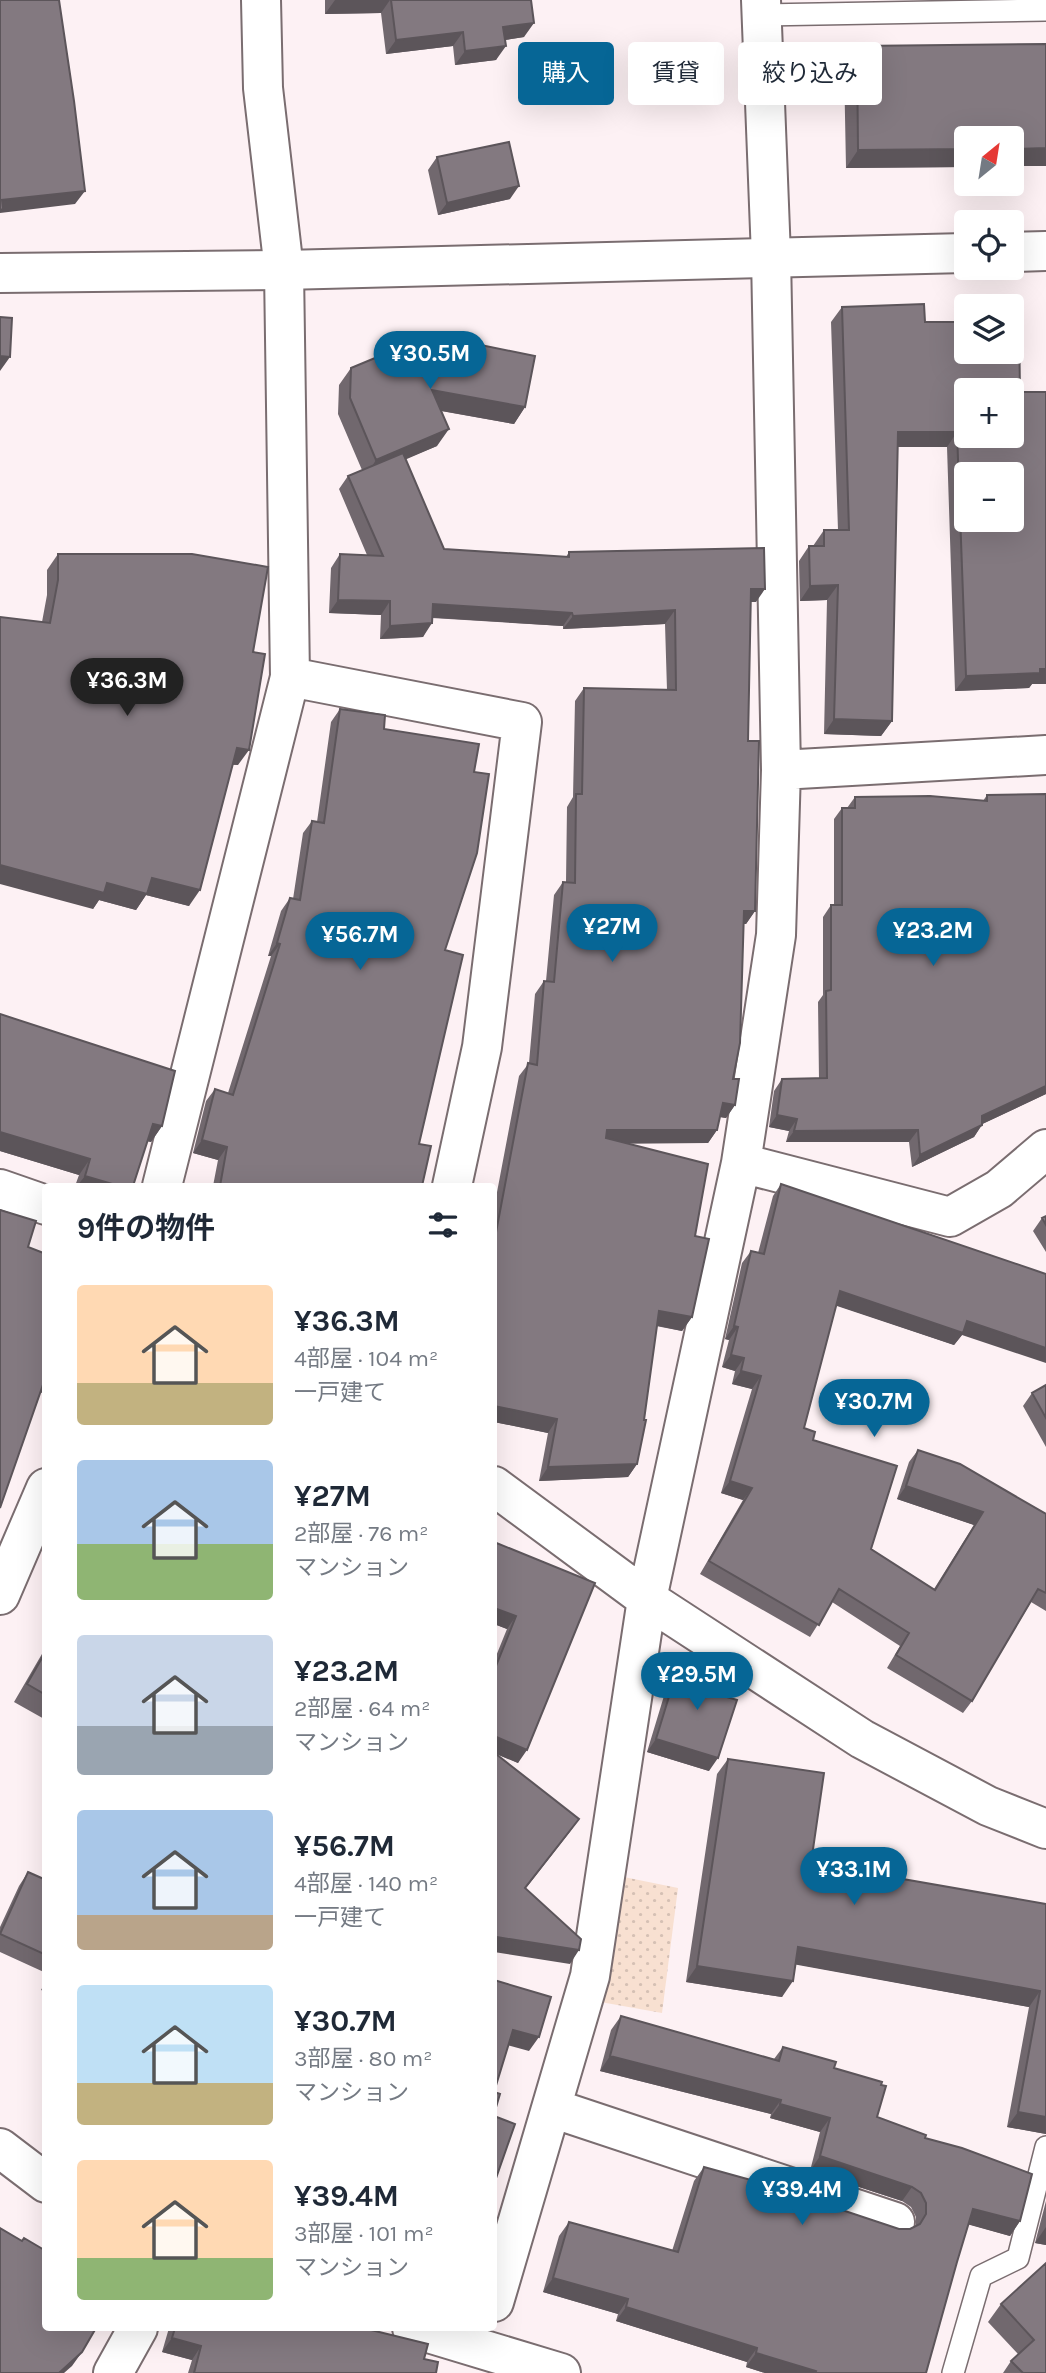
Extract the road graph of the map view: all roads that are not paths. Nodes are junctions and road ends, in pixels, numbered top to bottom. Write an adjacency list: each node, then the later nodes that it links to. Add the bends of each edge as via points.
1 (261, 0): 8 (street, via 263,88)
2 (761, 7): 3 (lane); 7 (street)
3 (1046, 10)
4 (1046, 251): 5 (street)
5 (1024, 252)
6 (954, 253): 7 (street)
7 (771, 257): 8 (street); 12 (street)
8 (284, 270): 9 (street); 10 (street)
9 (0, 273)
10 (290, 677): 15 (street); 16 (street, via 522,722 482,1047)
11 (1046, 755): 12 (street)
12 (782, 770): 14 (street, via 776,935)
13 (1046, 1149): 14 (street, via 999,1189 950,1217)
14 (741, 1163): 22 (street)
15 (163, 1183)
16 (453, 1183)
17 (0, 1189): 18 (street)
18 (42, 1204)
19 (497, 1488): 22 (street)
20 (42, 1497): 21 (street)
21 (0, 1595)
22 (647, 1599): 23 (street, via 862,1739 988,1805); 24 (street, via 590,1976)
23 (1046, 1829)
24 (552, 2108): 28 (street); 29 (street)
25 (1046, 2147): 35 (lane, via 1018,2258 981,2276)
26 (0, 2148): 27 (street)
27 (42, 2180)
28 (895, 2222)
29 (497, 2292)
30 (136, 2331): 33 (street)
31 (421, 2331): 32 (street)
32 (479, 2350): 34 (street)
33 (113, 2373)
34 (561, 2373)
35 (953, 2373)

